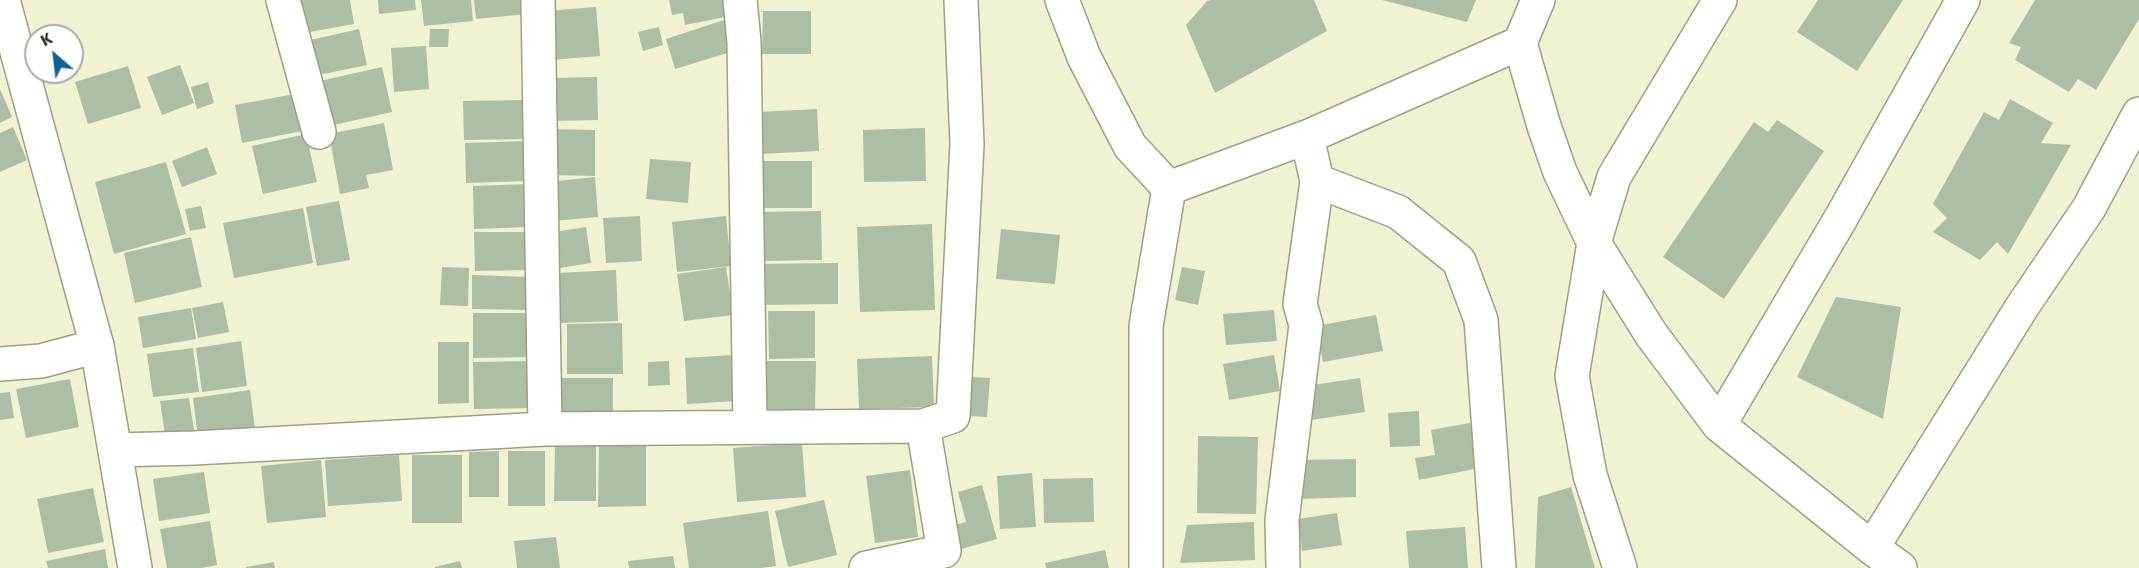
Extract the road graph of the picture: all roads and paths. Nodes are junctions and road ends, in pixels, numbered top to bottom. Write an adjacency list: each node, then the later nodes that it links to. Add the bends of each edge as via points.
1 (3, 0): 17 (street)
2 (283, 0): 12 (street)
3 (538, 0): 22 (street)
4 (740, 0): 21 (street, via 744,42)
5 (961, 0): 20 (street, via 967,144 953,416)
6 (1062, 0): 15 (street, via 1084,57 1130,146)
7 (1538, 0): 10 (street)
8 (1720, 0): 16 (street, via 1614,177)
9 (1963, 0): 19 (street)
10 (1520, 43): 13 (street); 16 (street, via 1560,172)
11 (2139, 114): 24 (street, via 2089,208 2022,307)
12 (319, 132)
13 (1307, 137): 14 (street); 15 (street)
14 (1317, 181): 28 (street, via 1300,304 1306,325 1282,519); 29 (street, via 1398,212 1459,261 1481,320)
15 (1169, 188): 27 (street, via 1146,326)
16 (1594, 243): 19 (street, via 1651,334); 30 (street, via 1572,376 1590,475)
17 (97, 346): 18 (street, via 41,361); 23 (street)
18 (0, 364)
19 (1719, 425): 24 (street)
20 (923, 426): 21 (street); 25 (street, via 944,551)
21 (750, 427): 22 (street)
22 (545, 429): 23 (street)
23 (115, 450): 26 (street)
24 (1872, 548): 31 (street)
25 (884, 566)
26 (135, 568)
27 (1146, 568)
28 (1283, 568)
29 (1499, 568)
30 (1620, 568)
31 (1900, 568)

